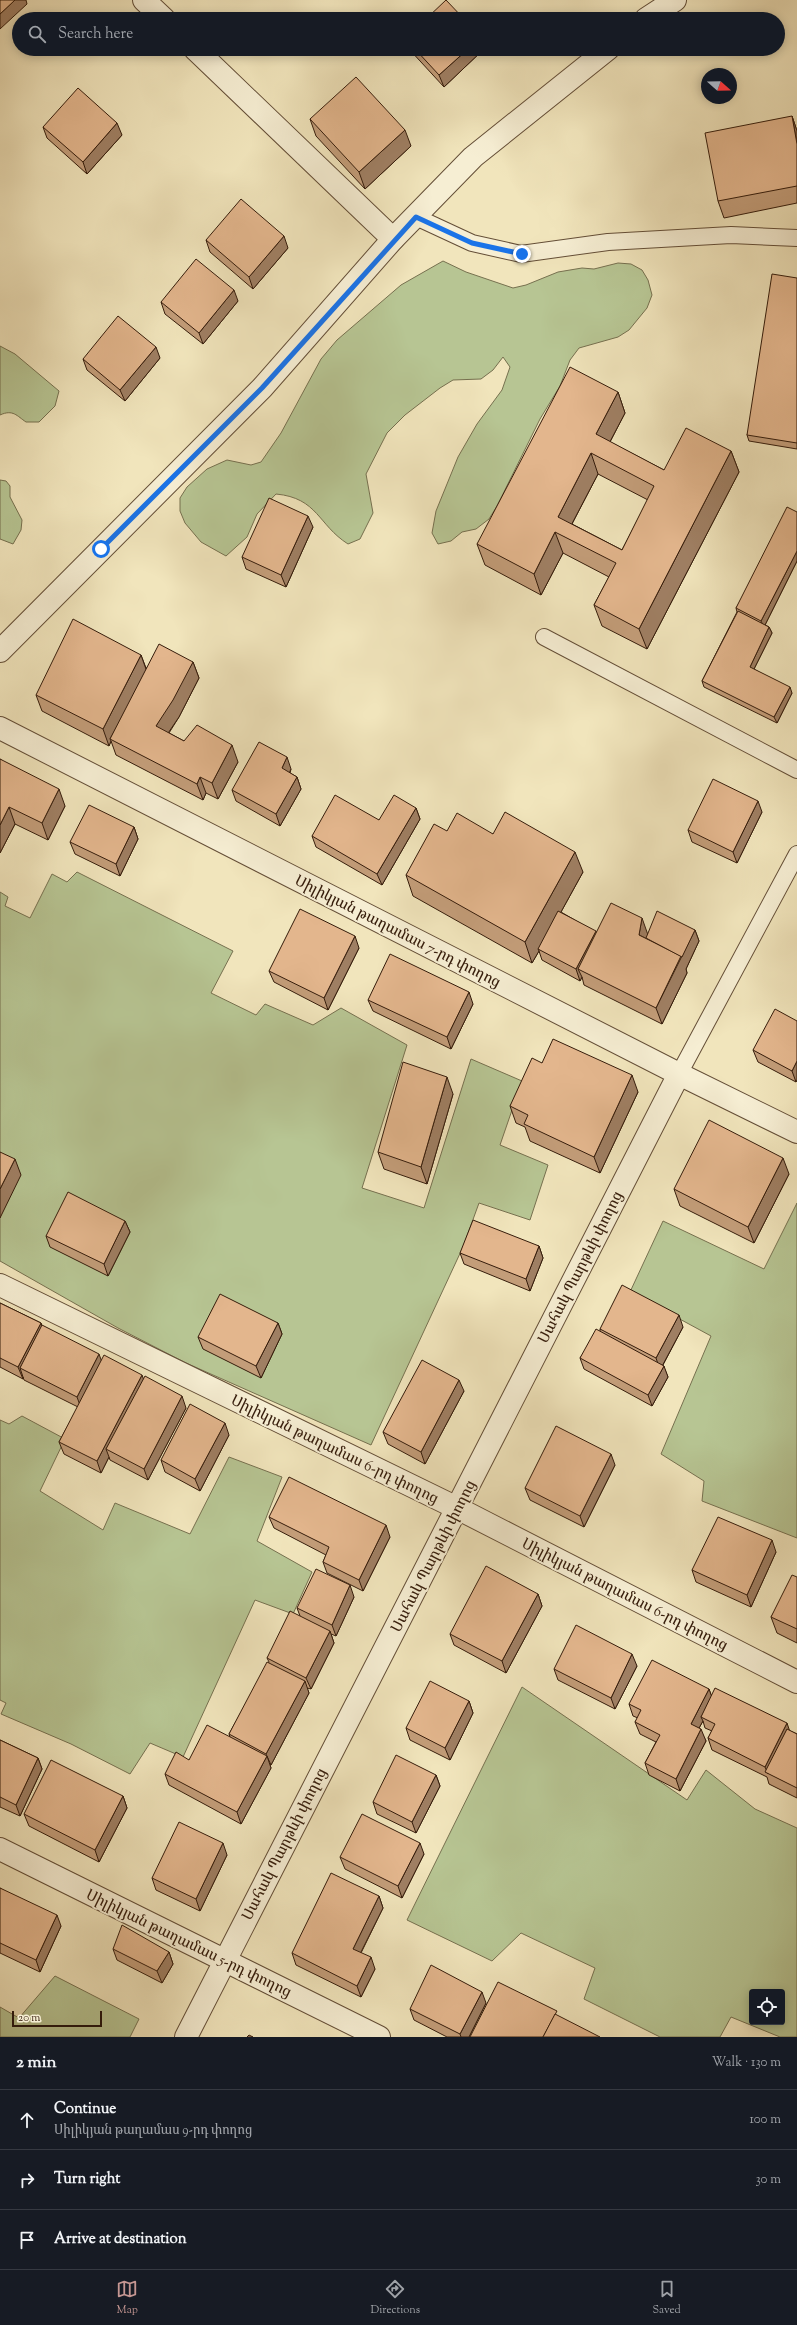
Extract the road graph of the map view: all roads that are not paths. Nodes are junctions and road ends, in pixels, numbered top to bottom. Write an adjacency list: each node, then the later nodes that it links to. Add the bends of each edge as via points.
1 (144, 0): 3 (street)
2 (675, 0): 4 (street)
3 (157, 12)
4 (657, 12)
5 (202, 56): 9 (street)
6 (599, 56): 7 (street, via 473,157)
7 (416, 217): 8 (lane, via 472,243 522,254 608,242 731,235); 9 (street)
8 (797, 238)
9 (393, 239): 11 (street, via 262,388)
10 (544, 637): 13 (lane)
11 (0, 651)
12 (0, 728): 15 (street, Սիլիկյան թաղամաս 7-րդ փողոց)
13 (797, 770)
14 (797, 854): 15 (lane)
15 (679, 1074): 16 (street, Սիլիկյան թաղամաս 7-րդ փողոց); 18 (street, Սահակ Պարթևի փողոց)
16 (797, 1132)
17 (0, 1286): 18 (street, Սիլիկյան թաղամաս 6-րդ փողոց)
18 (457, 1508): 19 (street, Սիլիկյան թաղամաս 6-րդ փողոց); 21 (street, Սահակ Պարթևի փողոց)
19 (797, 1682)
20 (0, 1849): 21 (street, Սիլիկյան թաղամաս 5-րդ փողոց)
21 (225, 1960): 22 (street, Սահակ Պարթևի փողոց); 23 (street, Սիլիկյան թաղամաս 5-րդ փողոց)
22 (186, 2037)
23 (378, 2037)

